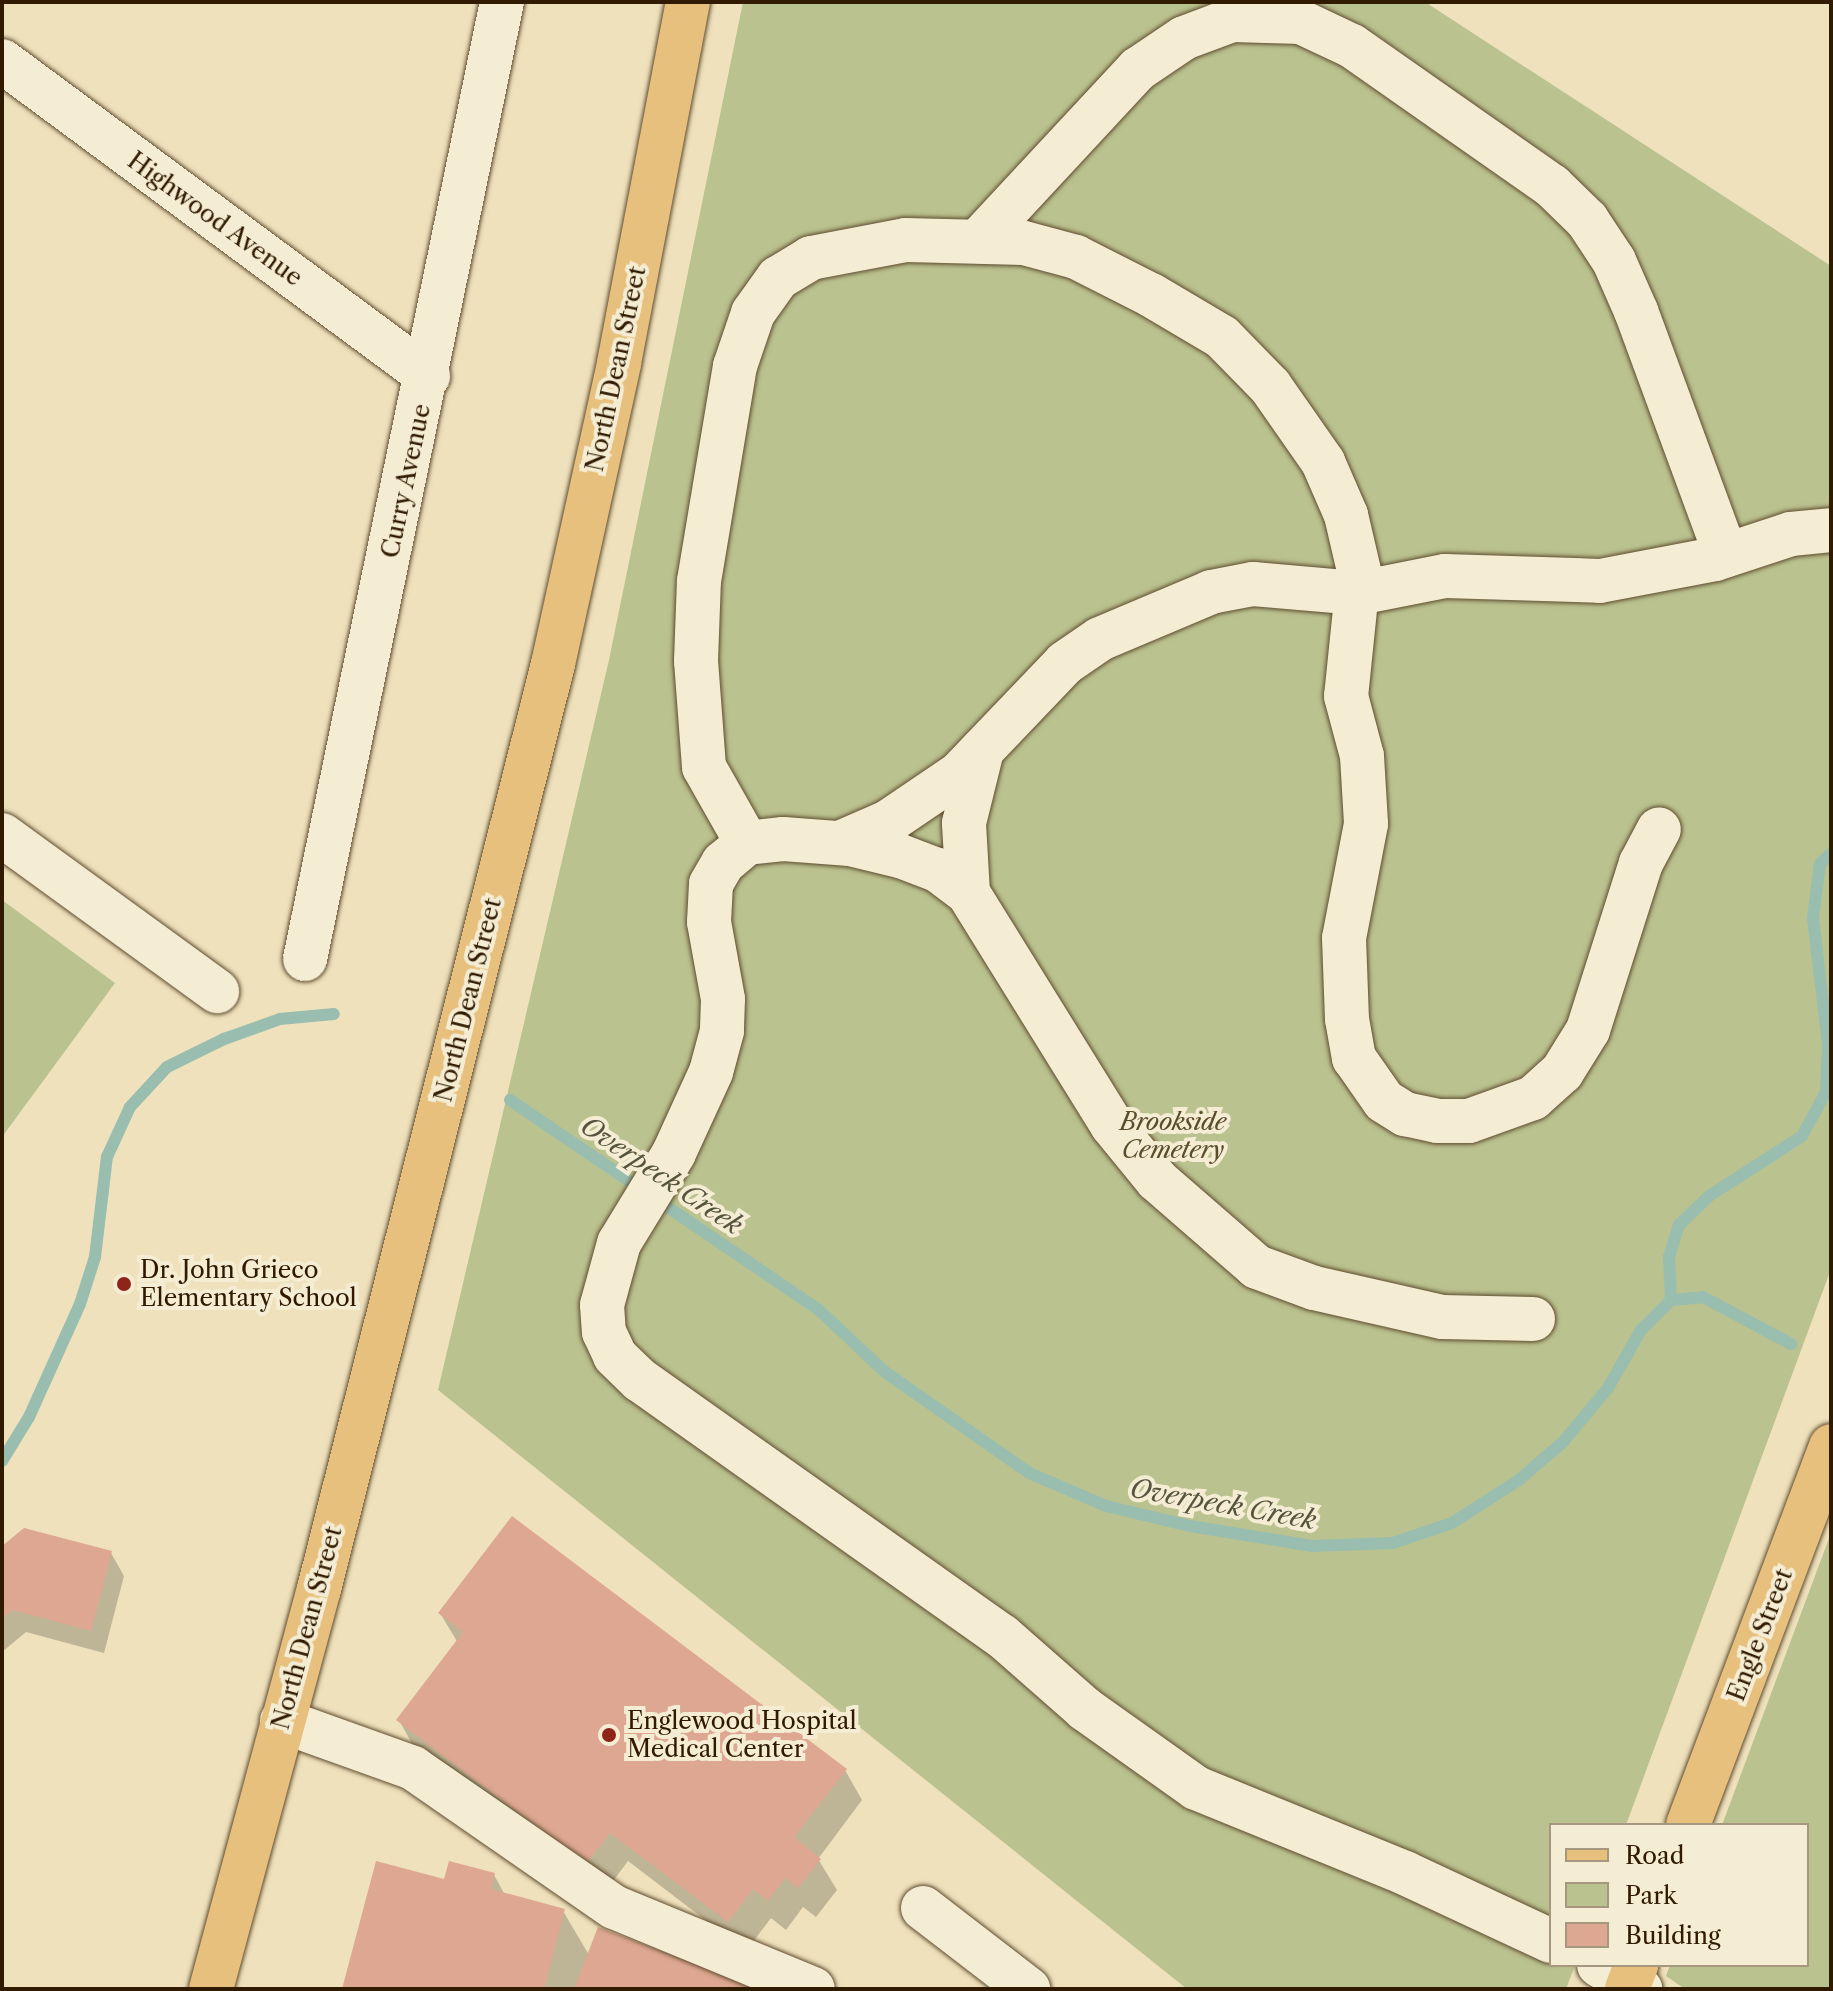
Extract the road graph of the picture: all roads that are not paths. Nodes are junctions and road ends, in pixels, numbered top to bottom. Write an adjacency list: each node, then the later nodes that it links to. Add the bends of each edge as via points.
1 (502, 2): 5 (street, Curry Avenue)
2 (688, 2): 19 (main road, North Dean Street, via 619,363 553,664)
3 (2, 61): 5 (street, Highwood Avenue)
4 (978, 241): 7 (street, via 1138,69 1184,38 1232,20 1301,22 1352,46 1552,186 1587,220 1614,261 1636,311); 8 (street, via 1024,243 1076,257 1222,337 1270,386 1323,462 1355,547); 12 (street, via 856,245 811,258 778,278 753,313 735,366 712,480 699,581 696,661 704,767)
5 (428, 376): 15 (street, Curry Avenue)
6 (1831, 530): 7 (street, via 1791,534)
7 (1726, 555): 8 (street, via 1600,581 1445,576)
8 (1359, 593): 9 (street, via 1253,584 1211,592 1139,620 1065,663); 10 (street, via 1346,696 1362,756 1366,824 1344,938 1344,968 1354,1058 1384,1101 1405,1114 1469,1121 1533,1098 1562,1072 1588,1030 1641,863)
9 (982, 748): 13 (street, via 959,774 921,802); 14 (street, via 964,823)
10 (1659, 829)
11 (2, 835): 16 (street)
12 (747, 843): 13 (street); 22 (street, via 723,863 711,884 709,922 723,999 722,1031 711,1072 674,1153 610,1267 602,1305 604,1332 615,1356 640,1380 1002,1636 1085,1709 1196,1788 1405,1873)
13 (840, 843): 14 (street, via 937,870)
14 (968, 893): 17 (street, via 1112,1125 1157,1180 1257,1267 1314,1288 1442,1317)
15 (305, 959)
16 (217, 991)
17 (1533, 1319)
18 (1831, 1446): 20 (main road, Engle Street)
19 (282, 1721): 23 (main road, North Dean Street); 24 (street, via 413,1768 614,1907)
20 (1689, 1823)
21 (923, 1908): 25 (street)
22 (1549, 1940)
23 (211, 1989)
24 (813, 1989)
25 (1028, 1989)

